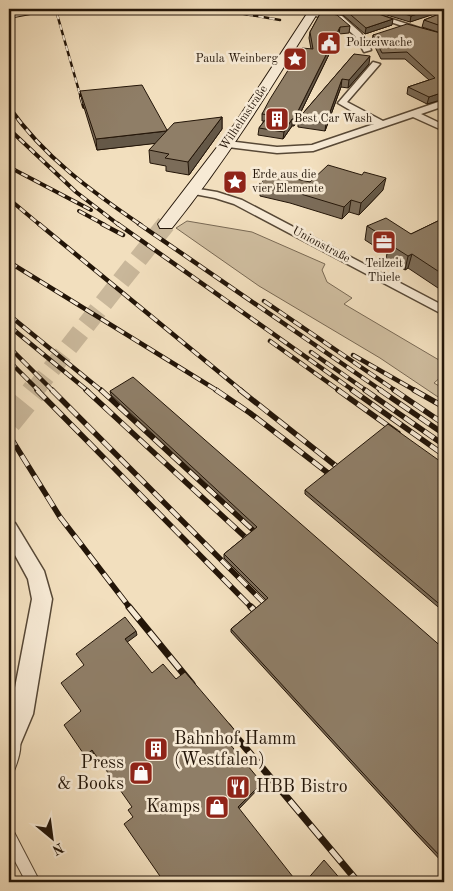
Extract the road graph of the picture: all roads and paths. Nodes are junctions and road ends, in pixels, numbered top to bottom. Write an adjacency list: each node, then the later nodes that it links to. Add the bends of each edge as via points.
1 (41, 9): 4 (main road)
2 (355, 9): 6 (street)
3 (314, 11): 10 (street, via 339,18); 17 (main road, Wilhelmstraße)
4 (9, 15)
5 (420, 23): 6 (street)
6 (407, 26): 7 (street); 9 (street)
7 (388, 31)
8 (371, 37): 10 (street)
9 (444, 38)
10 (362, 40): 11 (street)
11 (367, 50)
12 (376, 64): 15 (street, via 342,103)
13 (444, 103): 14 (street)
14 (414, 114): 15 (street); 16 (street)
15 (384, 124): 17 (street, via 332,142 296,150)
16 (444, 128)
17 (228, 144): 18 (main road, Wilhelmstraße)
18 (193, 191): 19 (main road, Wilhelmstraße); 20 (street, Unionstraße, via 238,202)
19 (166, 224)
20 (444, 311)
21 (9, 528): 22 (street, via 37,578 42,599)
22 (22, 714): 23 (street); 24 (lane)
23 (9, 744)
24 (9, 769)
25 (9, 837): 26 (lane)
26 (34, 882)

